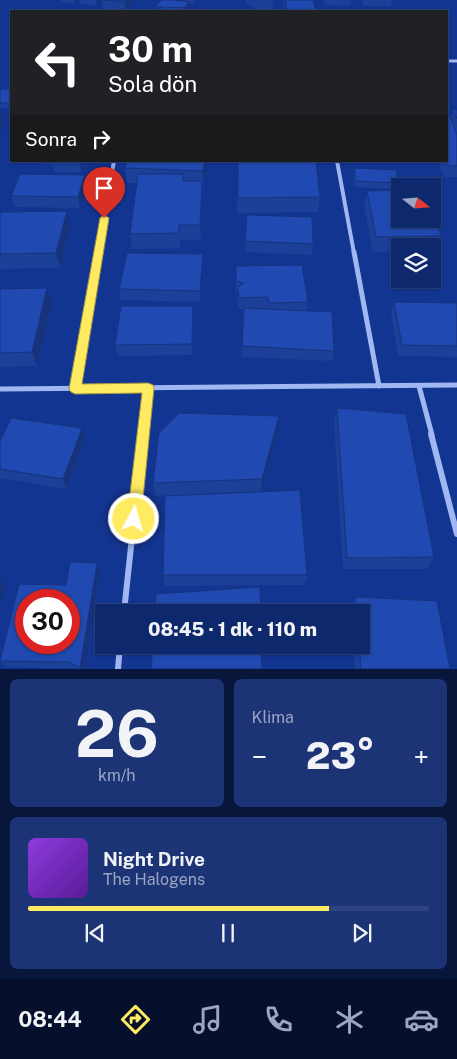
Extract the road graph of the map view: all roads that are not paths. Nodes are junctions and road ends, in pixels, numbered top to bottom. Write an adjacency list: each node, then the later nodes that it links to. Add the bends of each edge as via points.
1 (114, 162): 8 (street)
2 (337, 162): 3 (street)
3 (379, 386): 4 (street); 6 (street)
4 (419, 386): 5 (street); 9 (street)
5 (457, 386)
6 (148, 388): 8 (street); 10 (street)
7 (0, 389): 8 (street)
8 (75, 389)
9 (457, 534)
10 (125, 604)
11 (119, 654): 12 (street)
12 (118, 669)

